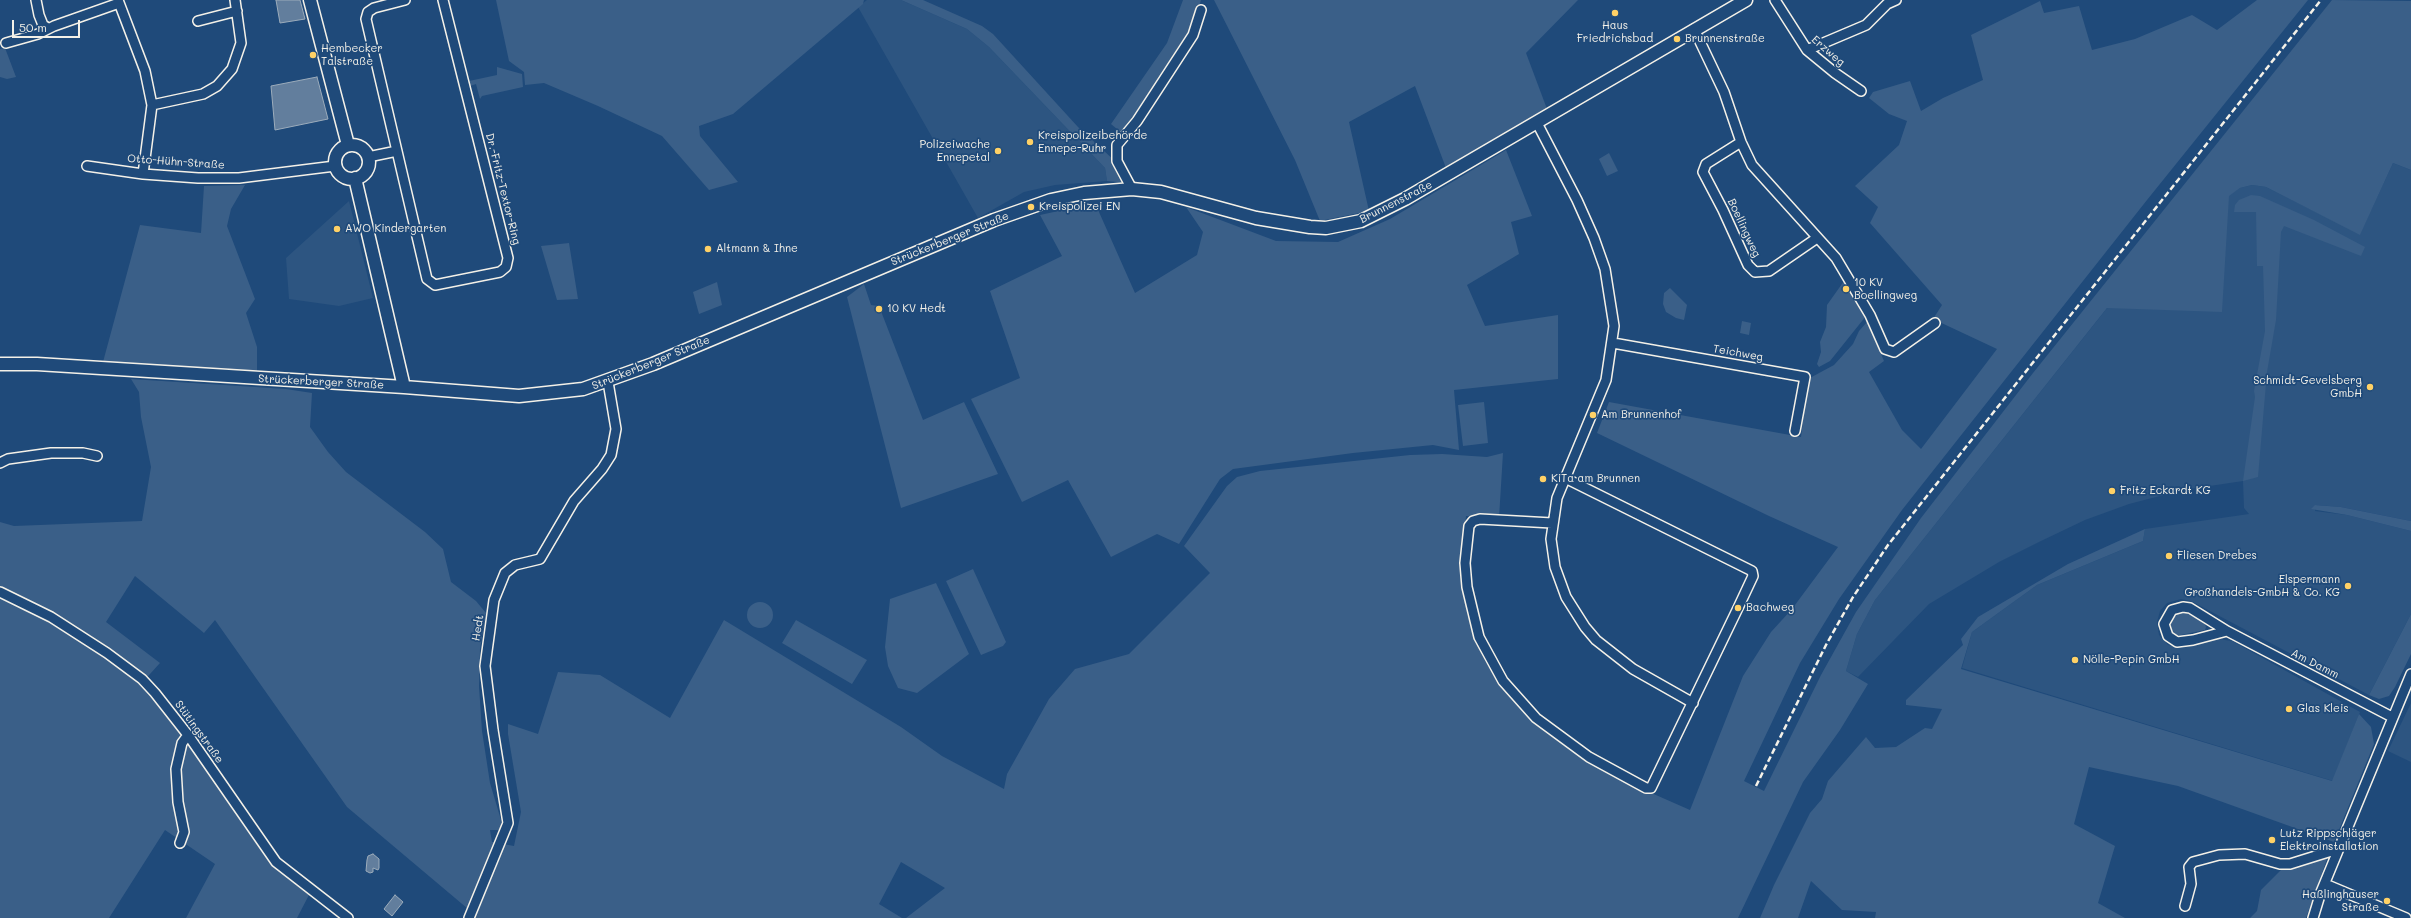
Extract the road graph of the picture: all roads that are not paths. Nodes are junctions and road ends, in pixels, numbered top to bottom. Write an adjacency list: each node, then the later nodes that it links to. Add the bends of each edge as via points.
1 (36, 0): 13 (street, via 39,16 43,25)
2 (235, 0): 11 (street)
3 (310, 0): 21 (main road)
4 (405, 0): 22 (street, Dr.-Fritz-Textor-Ring, via 374,8 368,12 366,19)
5 (443, 0): 22 (street, Dr.-Fritz-Textor-Ring, via 508,258 504,270 435,285 428,281)
6 (1746, 0): 14 (main road, Brunnenstraße)
7 (1775, 0): 16 (street, Erzweg)
8 (1896, 0): 16 (street, via 1887,4 1866,25)
9 (118, 2): 13 (street); 18 (street, via 145,71)
10 (1201, 10): 28 (street, via 1193,35 1137,121 1117,145 1117,161)
11 (237, 12): 12 (street); 18 (street, via 241,43 238,57 232,69 217,86 197,96)
12 (198, 21)
13 (48, 28): 15 (street, via 38,34)
14 (1694, 29): 19 (main road, Brunnenstraße); 20 (street, via 1724,92)
15 (6, 43)
16 (1807, 50): 17 (street, Erzweg)
17 (1861, 91)
18 (152, 105): 26 (street)
19 (1537, 123): 29 (main road, Brunnenstraße, via 1405,200 1361,221 1326,228); 32 (street, via 1577,200 1603,263 1611,298)
20 (1741, 142): 30 (street, via 1752,165); 30 (street, Boellingweg, via 1706,164 1703,172 1748,265 1755,272 1769,271)
21 (348, 145): 23 (main road, via 359,146); 25 (main road, via 338,152)
22 (397, 151): 23 (street)
23 (368, 157): 27 (main road, via 369,163 365,173)
24 (87, 166): 26 (street, Otto-Hühn-Straße)
25 (335, 166): 26 (street, Otto-Hühn-Straße, via 239,178); 27 (main road, via 344,177)
26 (143, 174)
27 (355, 178): 35 (main road)
28 (1132, 189): 29 (main road, Strückerberger Straße, via 1161,192 1256,218); 34 (main road, Strückerberger Straße, via 1084,193 1021,210)
29 (1310, 227)
30 (1817, 238): 31 (street, via 1836,258 1887,351 1894,352)
31 (1934, 323)
32 (1613, 342): 36 (street, Teichweg, via 1805,377); 39 (street, via 1606,380)
33 (0, 364): 35 (main road, Strückerberger Straße, via 37,364)
34 (608, 382): 35 (main road, Strückerberger Straße, via 583,389 519,396); 52 (street, Hedt, via 616,429 611,454 602,469 574,501 540,559 515,565 505,573 494,600 485,666 492,730 508,823)
35 (404, 387)
36 (1794, 431)
37 (97, 456): 38 (street, via 83,453 51,453 8,459)
38 (0, 463)
39 (1565, 478): 40 (street, via 1557,498); 44 (street, via 1752,571 1753,576)
40 (1552, 523): 44 (street, via 1552,554 1555,568 1566,597 1585,627 1614,656); 44 (street, via 1480,519 1472,521 1469,526 1465,563 1472,613 1479,637 1503,682 1518,701 1557,734 1589,757 1646,788 1651,788 1654,784)
41 (0, 592): 46 (street, Stütingstraße, via 51,617 107,652 142,679)
42 (2227, 631): 42 (street, Am Damm, via 2183,607 2172,610 2164,624 2168,636 2177,642); 45 (street, Am Damm)
43 (2411, 674): 45 (street)
44 (1693, 703)
45 (2392, 717): 48 (street)
46 (188, 735): 47 (street, via 182,743 176,770 178,802 184,832); 51 (street, Stütingstraße, via 276,862)
47 (180, 843)
48 (2338, 849): 49 (street); 50 (street, via 2290,864 2280,864 2245,854 2219,855 2193,862 2189,867 2190,884)
49 (2325, 884): 53 (street); 54 (street)
50 (2185, 906)
51 (348, 918)
52 (468, 918)
53 (2313, 918)
54 (2406, 918)

